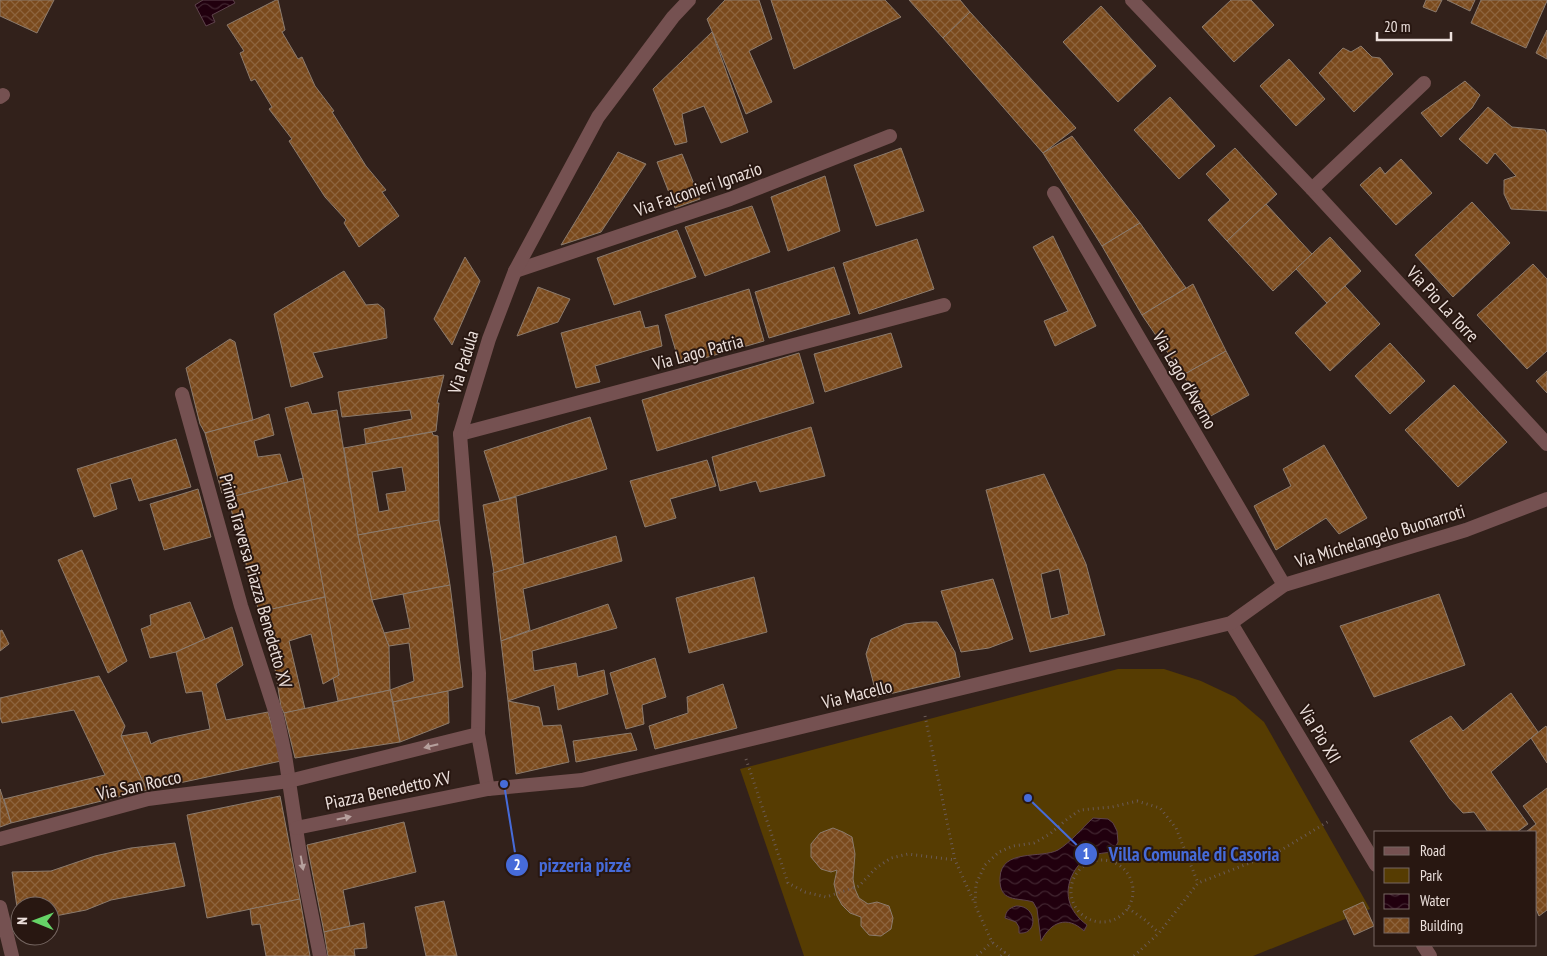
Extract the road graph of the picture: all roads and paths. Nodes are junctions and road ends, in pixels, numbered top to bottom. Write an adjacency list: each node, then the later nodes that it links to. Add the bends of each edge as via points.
1 (688, 0): 7 (street, Via Padula, via 598,117)
2 (1132, 0): 5 (street, Via Pio La Torre)
3 (1424, 83): 5 (street)
4 (890, 136): 7 (street, Via Falconieri Ignazio, via 730,199)
5 (1312, 189): 11 (street, Via Pio La Torre)
6 (1054, 193): 13 (street, Via Lago d'Averno)
7 (515, 271): 10 (street, Via Padula, via 489,339)
8 (944, 305): 10 (street, Via Lago Patria)
9 (182, 394): 18 (street, Prima Traversa Piazza Benedetto XV, via 241,606 277,718)
10 (460, 434): 16 (street, Via Padula, via 479,673)
11 (1547, 444)
12 (1547, 499): 13 (street, Via Michelangelo Buonarroti, via 1466,530)
13 (1284, 585): 14 (street, Via Michelangelo Buonarroti)
14 (1231, 623): 15 (street, Via Macello); 20 (street, Via Pio XII)
15 (921, 698): 17 (street, Via Macello); 23 (path)
16 (478, 734): 18 (street, Piazza Benedetto XV, one-way to 18); 19 (street, Via Padula)
17 (740, 742): 19 (street, Via Macello, via 582,780); 23 (path, via 788,883 797,888 826,897 859,886 891,858 908,854)
18 (289, 781): 21 (street, Prima Traversa Piazza Benedetto XV); 22 (street, Via San Rocco, via 148,799)
19 (488, 789): 21 (street, Piazza Benedetto XV, one-way to 19)
20 (1343, 810): 24 (street, Via Pio XII); 25 (path, via 1323,826 1278,852)
21 (296, 828): 33 (street, Prima Traversa Piazza Benedetto XV, one-way to 33)
22 (0, 839)
23 (956, 860): 26 (path)
24 (1374, 862)
25 (1198, 883): 26 (path, via 1176,828 1160,808 1137,801 1080,810 1034,843 998,852 985,865 976,884); 29 (path)
26 (975, 905): 30 (path)
27 (0, 907): 32 (street)
28 (1128, 908): 28 (path, via 1112,920 1092,921 1076,909 1070,890 1072,880 1085,864 1095,860 1116,863 1125,869 1133,888); 29 (path)
29 (1159, 933): 37 (path)
30 (992, 942): 31 (path); 34 (path)
31 (1005, 952): 35 (path); 36 (path)
32 (12, 956)
33 (320, 956)
34 (977, 956)
35 (1001, 956)
36 (1009, 956)
37 (1134, 956)

